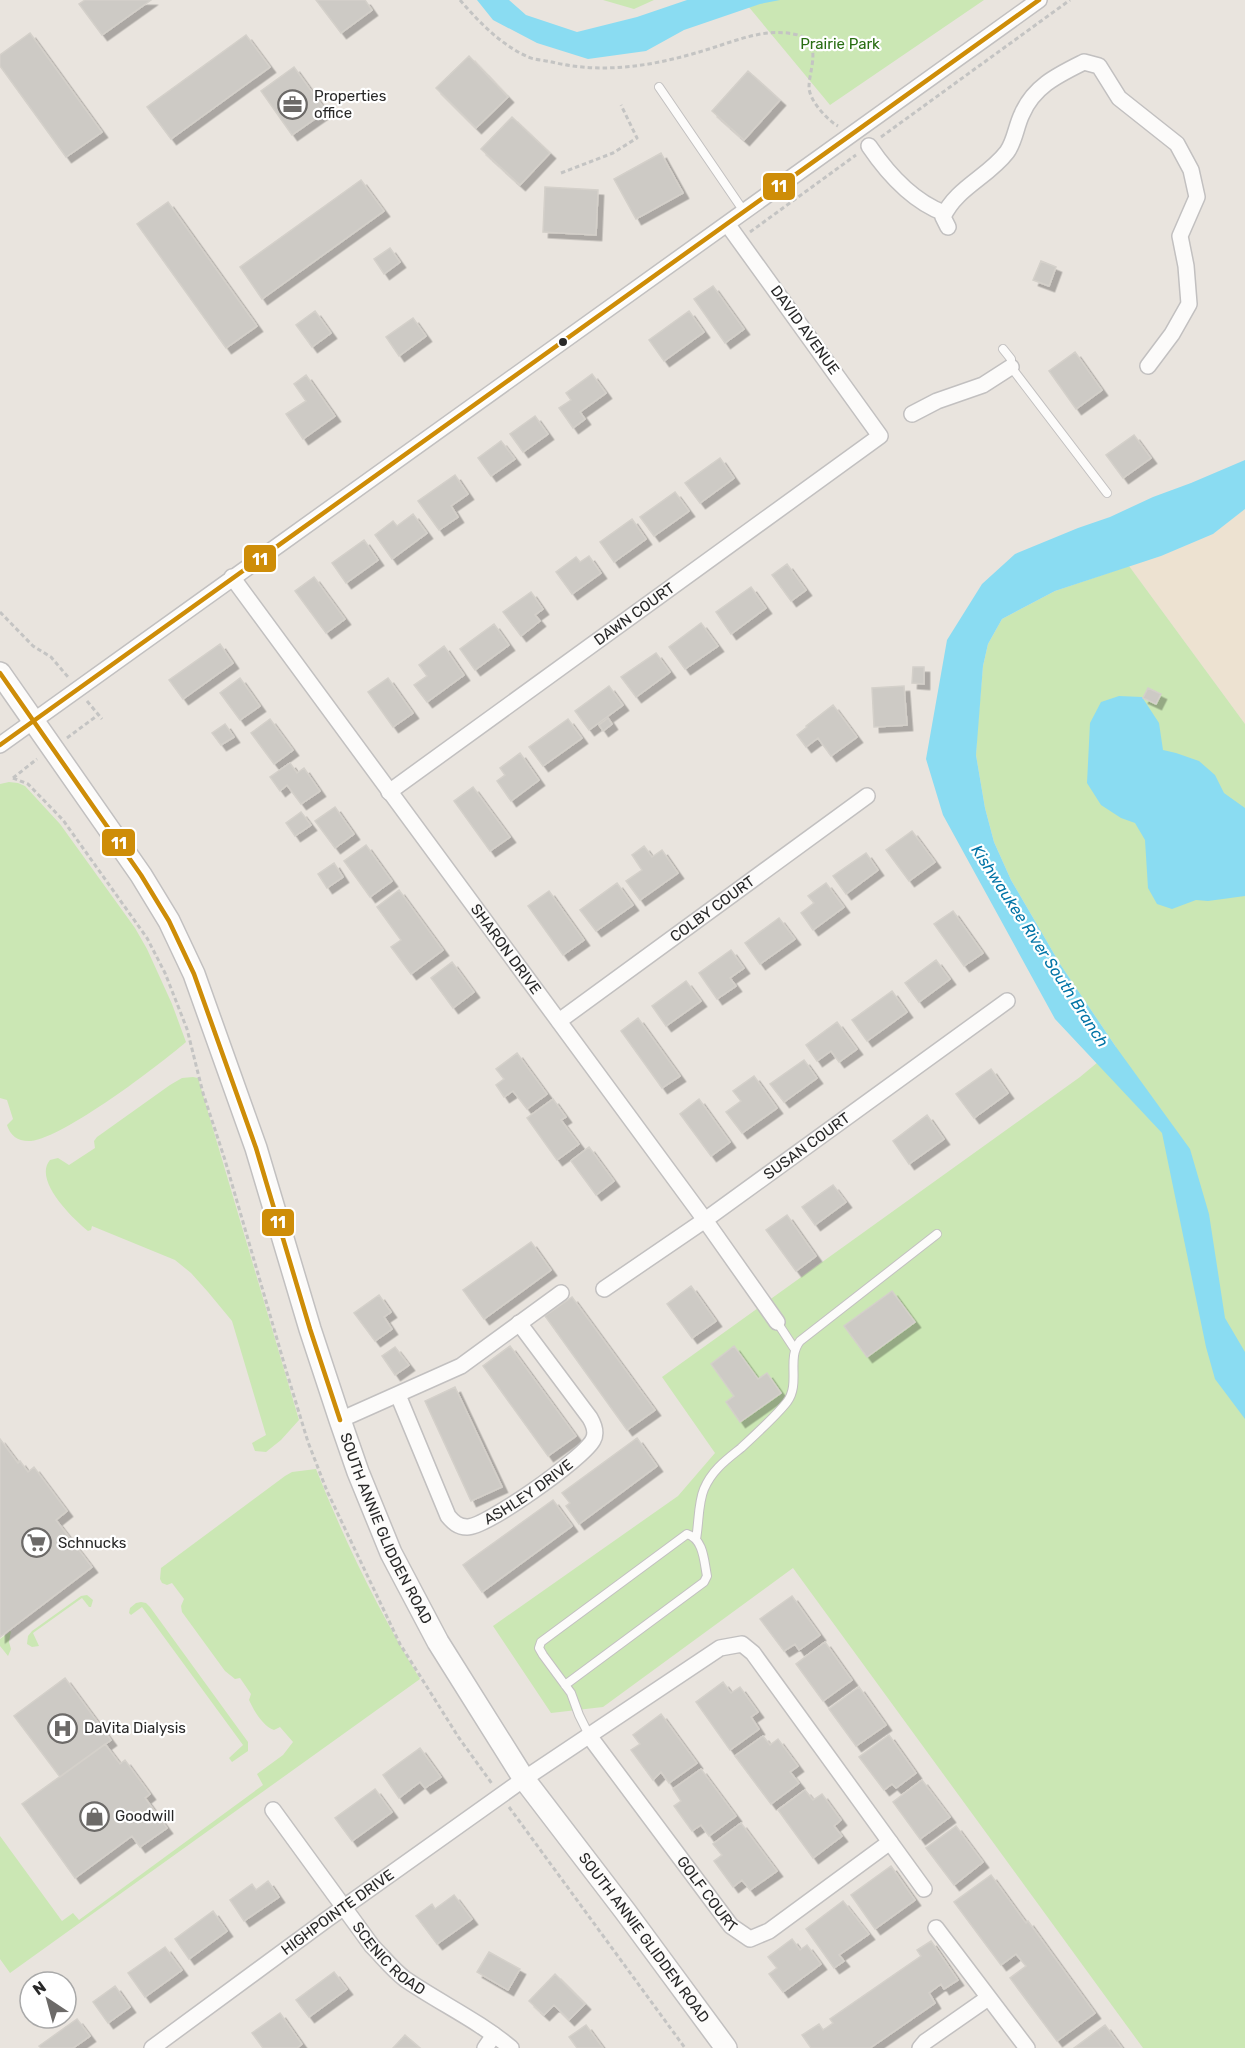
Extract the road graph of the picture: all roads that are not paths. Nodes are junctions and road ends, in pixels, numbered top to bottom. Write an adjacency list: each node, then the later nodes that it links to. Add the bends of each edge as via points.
1 (1040, 0): 4 (street)
2 (659, 87): 4 (lane)
3 (868, 146): 7 (street, via 899,185 946,220 954,199 1008,151 1022,113 1042,85 1084,62 1099,66 1119,98 1177,144 1191,170 1197,196 1180,236 1190,304)
4 (745, 213): 5 (street)
5 (728, 225): 10 (street, DAVID AVENUE); 12 (street)
6 (1003, 349): 8 (lane, via 1011,359)
7 (1148, 366)
8 (1011, 367): 9 (street, via 984,385); 11 (lane)
9 (912, 414)
10 (880, 436): 16 (street, DAWN COURT)
11 (1107, 493)
12 (232, 577): 14 (street); 16 (street, SHARON DRIVE)
13 (0, 673): 14 (main road, SOUTH ANNIE GLIDDEN ROAD)
14 (34, 720): 15 (street); 28 (main road, SOUTH ANNIE GLIDDEN ROAD, via 141,875 194,974 256,1148)
15 (0, 745)
16 (389, 792): 19 (street, SHARON DRIVE)
17 (867, 796): 19 (street, COLBY COURT)
18 (1007, 1001): 20 (street, SUSAN COURT)
19 (559, 1022): 20 (street, SHARON DRIVE)
20 (705, 1220): 22 (street, SUSAN COURT); 24 (street, SHARON DRIVE)
21 (937, 1234): 26 (lane)
22 (604, 1289)
23 (561, 1293): 25 (street)
24 (777, 1322): 26 (lane)
25 (519, 1323): 27 (street, via 461,1366); 27 (street, ASHLEY DRIVE, via 590,1419 595,1434 579,1457 519,1501 480,1524 459,1526 448,1516)
26 (794, 1348): 29 (lane, via 792,1393 752,1438 711,1475 704,1490)
27 (398, 1395): 28 (street)
28 (340, 1420): 32 (main road, SOUTH ANNIE GLIDDEN ROAD, via 391,1552 438,1642)
29 (696, 1539): 30 (lane, via 707,1576 704,1582); 30 (lane, via 687,1534 541,1642 539,1648)
30 (565, 1685): 31 (lane)
31 (590, 1737): 32 (street); 34 (street, via 720,1648 742,1644 753,1653); 34 (street, GOLF COURT, via 731,1926 750,1939 769,1931)
32 (524, 1779): 36 (street, HIGHPOINTE DRIVE); 43 (main road, SOUTH ANNIE GLIDDEN ROAD)
33 (273, 1810): 36 (street, SCENIC ROAD)
34 (890, 1842): 35 (street)
35 (924, 1889)
36 (344, 1907): 39 (street, SCENIC ROAD, via 372,1946 404,1977); 40 (street, HIGHPOINTE DRIVE)
37 (936, 1928): 38 (street)
38 (988, 1998): 44 (street); 45 (street)
39 (494, 2035): 41 (street); 42 (street, SCENIC ROAD)
40 (152, 2048)
41 (485, 2048)
42 (511, 2048)
43 (726, 2048)
44 (920, 2048)
45 (1027, 2048)

